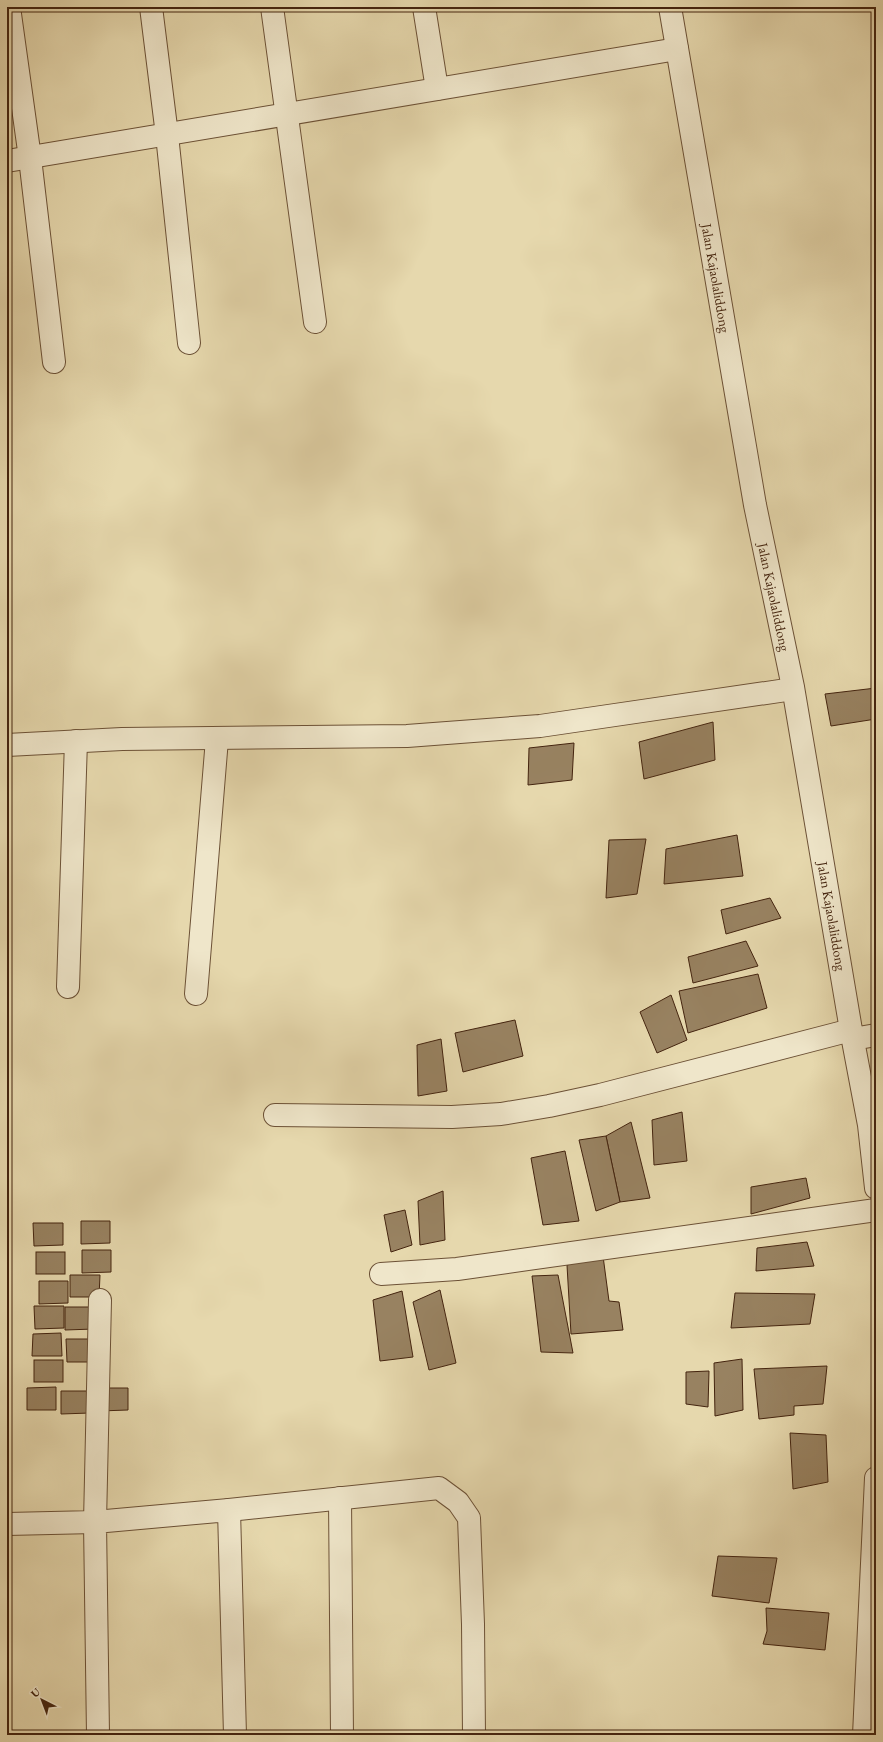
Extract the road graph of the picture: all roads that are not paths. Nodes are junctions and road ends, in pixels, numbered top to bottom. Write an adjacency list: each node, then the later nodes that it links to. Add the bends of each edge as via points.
1 (9, 7): 10 (street)
2 (150, 7): 9 (street)
3 (272, 7): 8 (street)
4 (424, 7): 7 (street)
5 (670, 7): 6 (street, Jalan Kajaolaliddong)
6 (676, 49): 7 (street); 15 (street, Jalan Kajaolaliddong, via 755,505)
7 (437, 89): 8 (street)
8 (287, 114): 9 (street); 12 (street)
9 (167, 135): 10 (street); 13 (street)
10 (30, 158): 11 (street); 14 (street)
11 (7, 161)
12 (315, 322)
13 (189, 343)
14 (54, 362)
15 (793, 689): 16 (street, via 540,726 407,736); 21 (street, Jalan Kajaolaliddong)
16 (217, 739): 17 (street); 20 (street)
17 (76, 741): 18 (street); 19 (street)
18 (7, 746)
19 (68, 987)
20 (196, 994)
21 (852, 1034): 22 (street); 23 (street, via 600,1095 501,1114 452,1117); 24 (street, Jalan Kajaolaliddong, via 869,1125)
22 (876, 1035)
23 (275, 1115)
24 (876, 1188)
25 (876, 1210): 26 (street, via 456,1269)
26 (381, 1274)
27 (100, 1300): 31 (street)
28 (876, 1478): 37 (street)
29 (340, 1498): 30 (street); 35 (street); 36 (street, via 439,1488 458,1502 469,1518)
30 (229, 1510): 31 (street); 34 (street)
31 (95, 1522): 32 (street); 33 (street)
32 (7, 1524)
33 (98, 1735)
34 (235, 1735)
35 (342, 1735)
36 (474, 1735)
37 (864, 1735)

